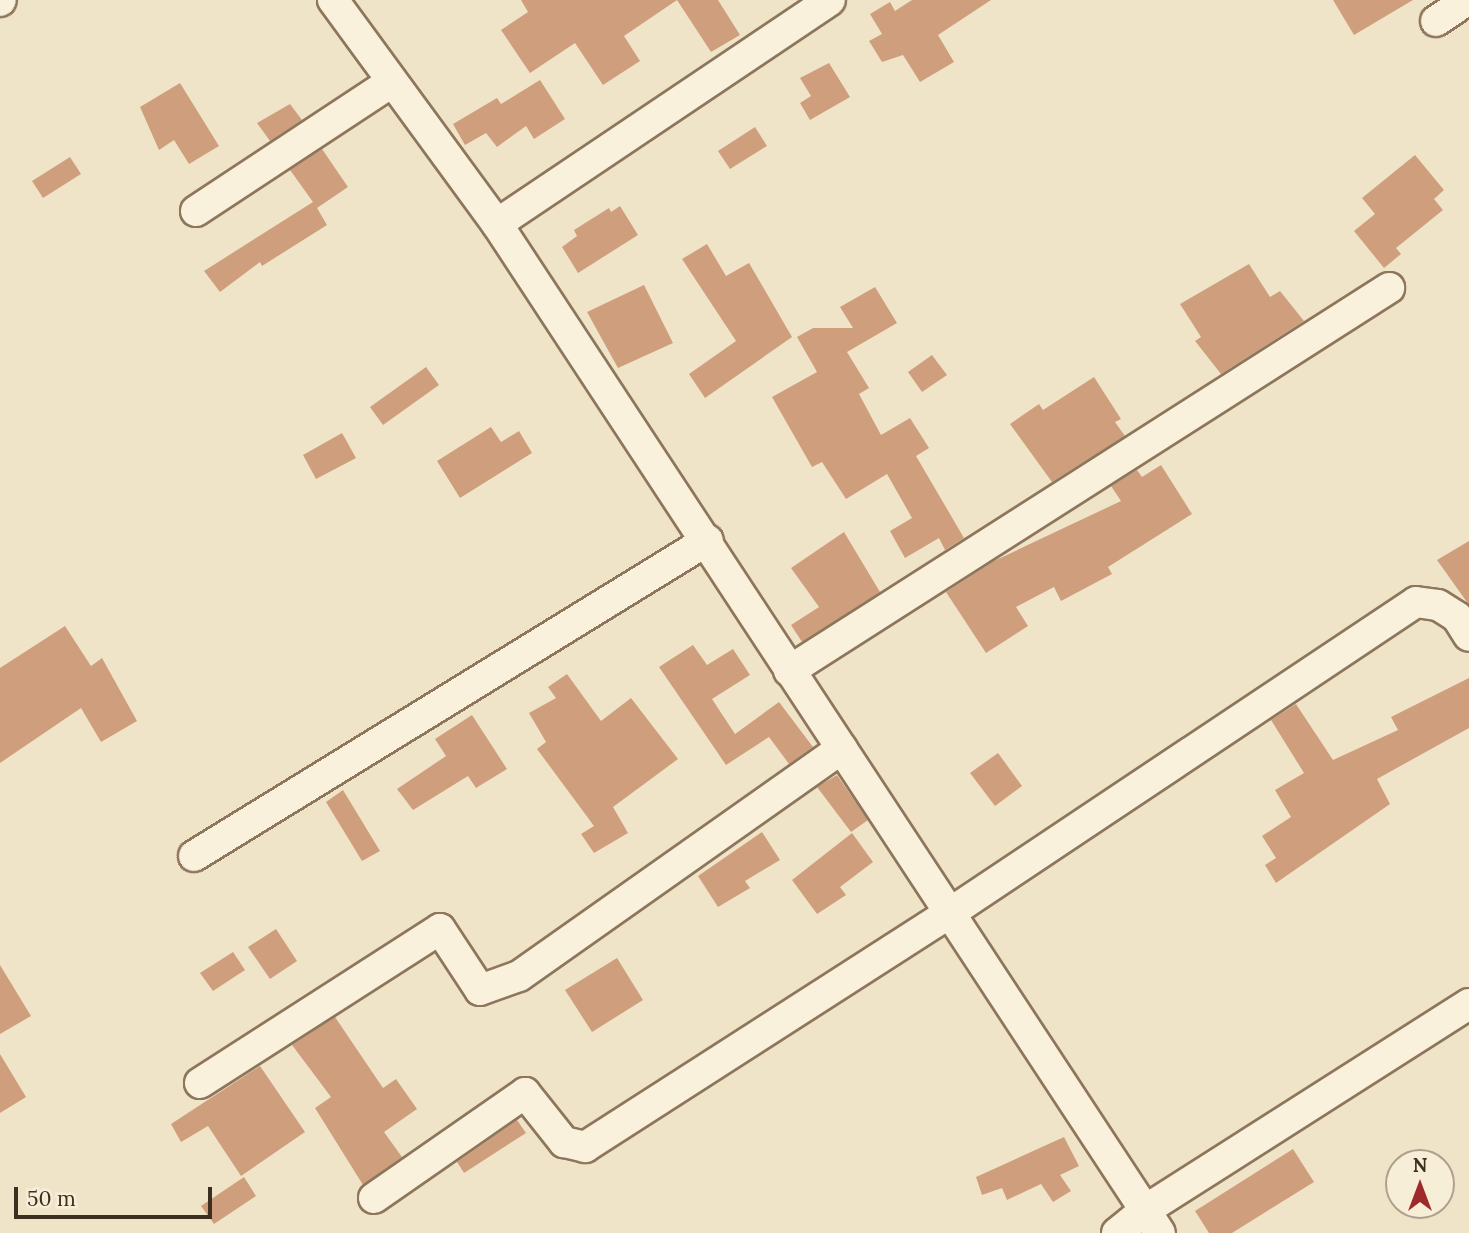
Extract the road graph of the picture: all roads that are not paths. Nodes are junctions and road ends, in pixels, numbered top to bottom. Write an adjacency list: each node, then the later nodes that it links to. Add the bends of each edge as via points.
1 (333, 0): 5 (street)
2 (830, 0): 7 (street)
3 (1467, 0): 4 (street)
4 (1436, 21)
5 (392, 82): 6 (street); 7 (street)
6 (196, 211)
7 (498, 224): 9 (street)
8 (1389, 288): 11 (street)
9 (708, 540): 11 (street); 13 (street)
10 (1469, 636): 14 (street, via 1457,617 1438,605 1416,602)
11 (789, 671): 12 (street)
12 (842, 748): 14 (street); 16 (street, via 519,976 480,990 440,929)
13 (194, 856)
14 (950, 913): 17 (street, via 584,1147 564,1142 525,1093); 18 (street)
15 (1469, 1004): 18 (street)
16 (200, 1083)
17 (374, 1198)
18 (1152, 1222): 19 (street)
19 (1117, 1233)

